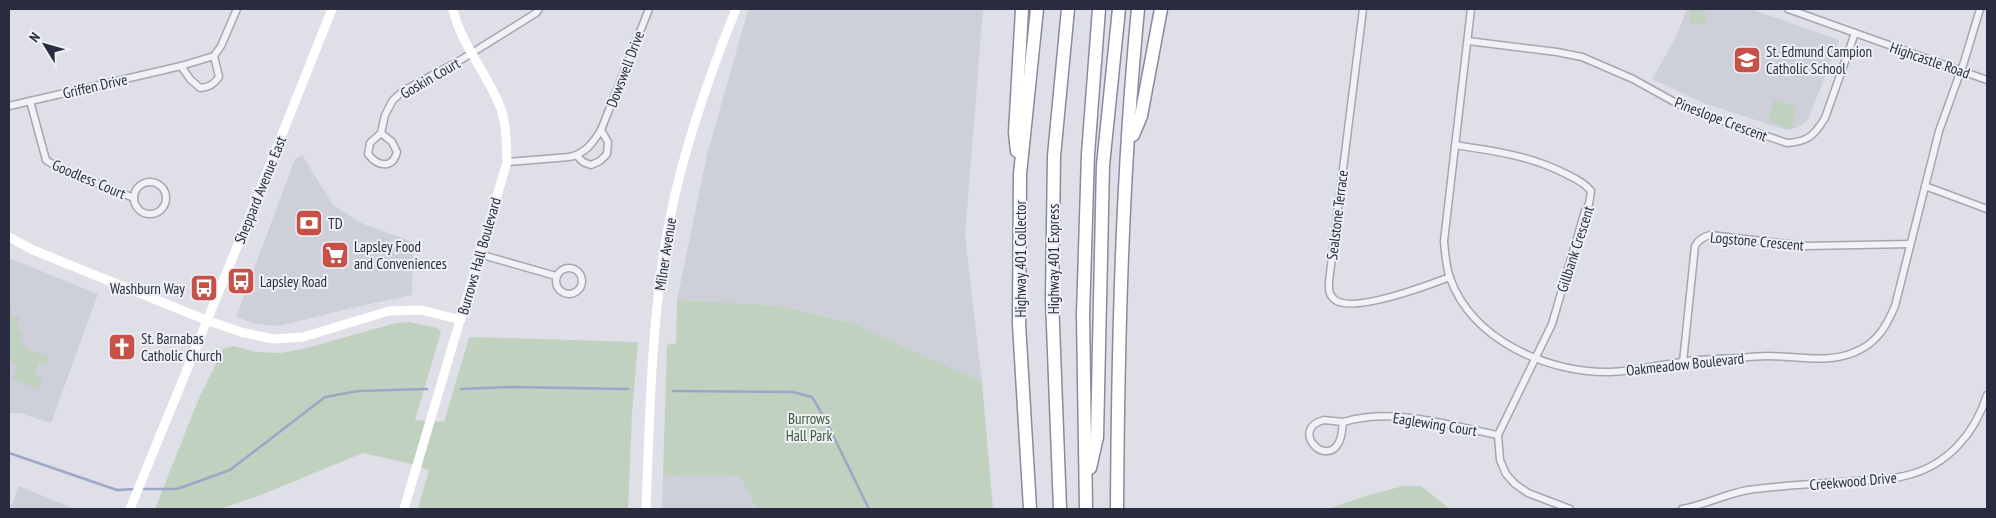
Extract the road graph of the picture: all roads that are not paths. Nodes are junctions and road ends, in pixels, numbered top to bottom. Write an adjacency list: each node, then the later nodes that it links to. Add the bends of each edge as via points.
1 (237, 9): 21 (street)
2 (332, 9): 42 (main road, Sheppard Avenue East)
3 (452, 9): 20 (main road, Burrows Hall Boulevard, via 456,25)
4 (539, 9): 20 (street)
5 (649, 9): 27 (street, Dowswell Drive)
6 (736, 9): 52 (main road, Milner Avenue, via 695,122 670,219 656,310)
7 (1022, 9): 33 (highway, via 1014,133)
8 (1037, 9): 33 (highway, Highway 401 Collector)
9 (1099, 9): 49 (highway, Highway 401 Express, via 1088,154 1083,315)
10 (1120, 9): 49 (highway, via 1103,164 1097,437)
11 (1138, 9): 30 (highway)
12 (1161, 9): 30 (highway, via 1141,116)
13 (1363, 9): 41 (street, Sealstone Terrace, via 1329,292 1342,304 1355,304 1393,296)
14 (1471, 9): 19 (street, Oakmeadow Boulevard)
15 (1788, 9): 18 (street, Highcastle Road)
16 (1980, 9): 23 (street, Oakmeadow Boulevard)
17 (1067, 10): 54 (highway, Highway 401 Express, via 1054,156 1052,299)
18 (1855, 33): 19 (street, Pineslope Crescent, via 1820,126 1812,136 1786,143 1687,109 1633,79 1582,57); 23 (street, Highcastle Road)
19 (1468, 41): 29 (street, Oakmeadow Boulevard)
20 (472, 53): 28 (street, Goskin Court, via 393,100); 32 (main road, Burrows Hall Boulevard, via 500,108 505,125)
21 (214, 56): 22 (street, Griffen Drive); 22 (street, via 219,77 208,87 200,88)
22 (181, 66): 25 (street, Griffen Drive)
23 (1961, 71): 24 (street, Highcastle Road); 34 (street, Oakmeadow Boulevard, via 1939,131)
24 (1987, 80)
25 (30, 101): 26 (street, Griffen Drive); 35 (street, Goodless Court, via 46,160 60,169)
26 (9, 106)
27 (601, 130): 31 (street, Dowswell Drive, via 590,147); 31 (street, via 608,142 607,154 591,165)
28 (381, 133): 28 (street, Goskin Court, via 370,143 368,154 374,162 383,165 391,163 397,152 392,142)
29 (1455, 145): 41 (street, Oakmeadow Boulevard, via 1444,241); 44 (street, Gillbank Crescent, via 1534,159 1562,171 1591,190 1552,324)
30 (1128, 147): 56 (highway, via 1118,369)
31 (577, 156): 32 (street)
32 (507, 162): 39 (main road, Burrows Hall Boulevard)
33 (1020, 174): 53 (highway, Highway 401 Collector, via 1019,324)
34 (1925, 186): 36 (street); 38 (street, Oakmeadow Boulevard)
35 (134, 198): 35 (street, Goodless Court, via 137,207 150,214 163,206 166,196 161,186 152,182 141,184)
36 (1987, 209)
37 (9, 237): 42 (main road, via 33,250)
38 (1910, 244): 45 (street, Oakmeadow Boulevard, via 1890,320 1880,335 1864,348 1831,358 1768,356); 45 (street, Logstone Crescent, via 1806,246 1704,236 1695,246)
39 (479, 254): 40 (street); 43 (main road, Burrows Hall Boulevard)
40 (556, 276): 40 (street, via 556,286 562,292 572,294 582,286 582,277 574,268 565,267)
41 (1450, 277): 44 (street, Oakmeadow Boulevard, via 1463,304 1491,333)
42 (206, 320): 43 (main road, via 273,339 303,337 389,311 421,310); 50 (main road, Sheppard Avenue East)
43 (461, 320): 51 (main road, Burrows Hall Boulevard)
44 (1536, 358): 45 (street, Oakmeadow Boulevard, via 1572,368 1610,372); 48 (street)
45 (1683, 362)
46 (1987, 395): 58 (street, Creekwood Drive, via 1976,422 1956,449 1917,472 1887,478 1749,490)
47 (1343, 422): 47 (street, Eaglewing Court, via 1319,421 1311,428 1311,443 1319,450 1334,448 1340,440); 48 (street, Eaglewing Court, via 1372,416 1397,417)
48 (1498, 435): 57 (street, via 1500,460 1515,484 1528,494)
49 (1085, 493): 55 (highway, Highway 401 Express)
50 (130, 507)
51 (404, 509)
52 (646, 509)
53 (1030, 509)
54 (1060, 509)
55 (1086, 509)
56 (1118, 509)
57 (1570, 509)
58 (1682, 509)

